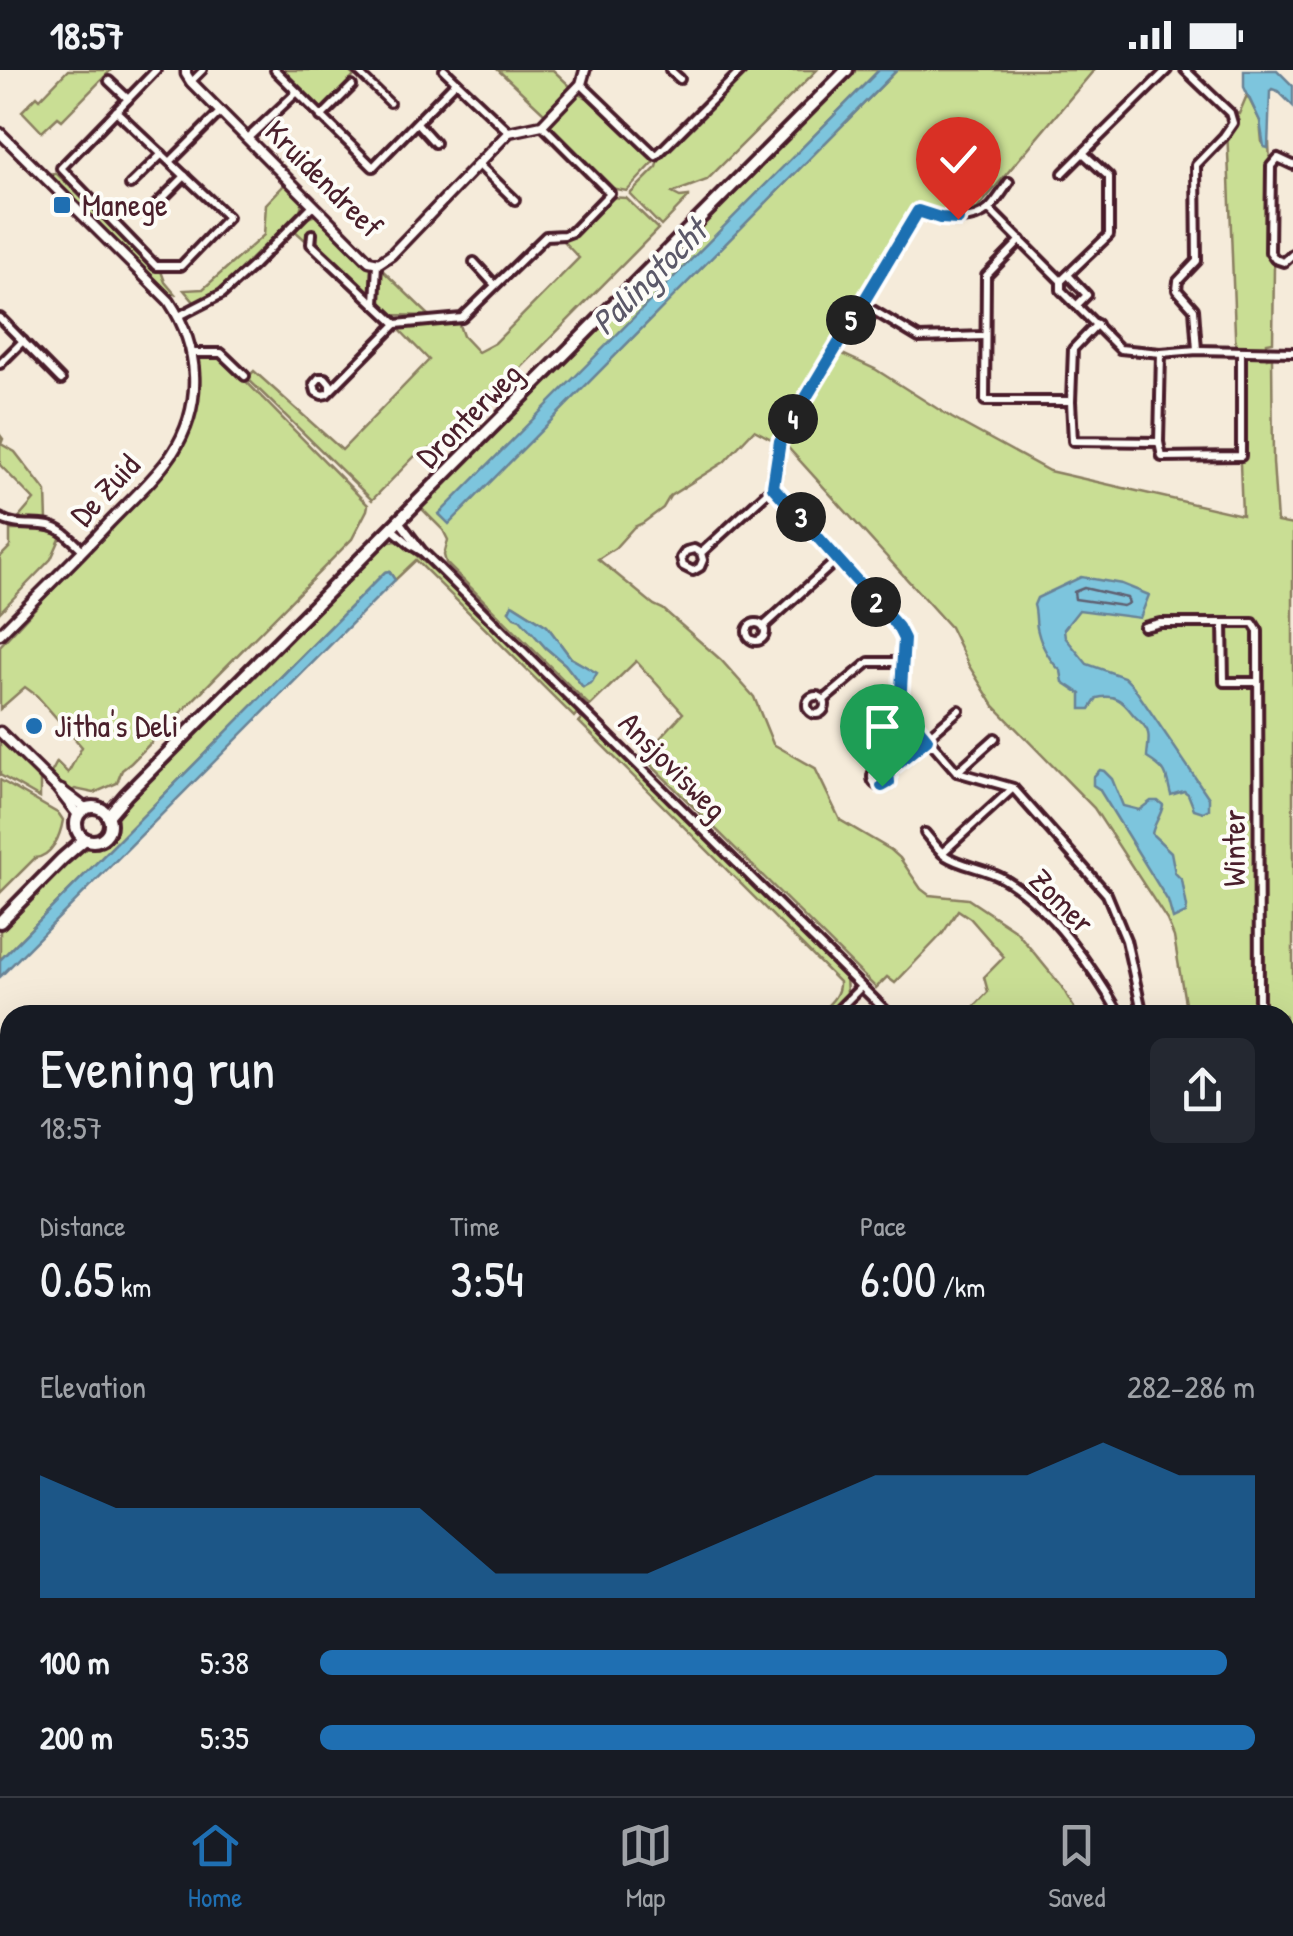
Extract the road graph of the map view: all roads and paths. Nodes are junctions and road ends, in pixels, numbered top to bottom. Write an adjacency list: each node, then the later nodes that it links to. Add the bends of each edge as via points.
1 (156, 70): 20 (street)
2 (186, 70): 15 (street, Kruidendreef)
3 (203, 70): 15 (street)
4 (275, 70): 19 (street)
5 (356, 70): 21 (street)
6 (444, 70): 16 (street)
7 (584, 70): 17 (street)
8 (670, 70): 13 (street)
9 (742, 70): 17 (street, via 656,156)
10 (847, 70): 73 (main road, Dronterweg)
11 (1167, 70): 31 (street)
12 (1185, 70): 60 (street, via 1233,123 1196,165 1197,261 1177,290 1194,309)
13 (680, 79)
14 (108, 81): 20 (street)
15 (191, 82): 23 (street, Kruidendreef)
16 (456, 82): 25 (street); 27 (street)
17 (581, 84): 26 (street)
18 (352, 86): 24 (street)
19 (296, 93): 24 (street); 29 (street)
20 (128, 99): 22 (street)
21 (390, 104)
22 (116, 111): 32 (street); 37 (street, via 61,168 159,268 181,266 228,217)
23 (220, 112): 29 (street, Kruidendreef); 33 (street, Kruidendreef)
24 (321, 117): 25 (street, via 373,167)
25 (417, 124): 30 (street)
26 (542, 125): 27 (street); 50 (street, via 610,193 572,232 546,236)
27 (509, 132): 34 (street, Kruidendreef)
28 (0, 133): 54 (street, De Zuid)
29 (248, 138): 41 (street, Kruidendreef)
30 (435, 143)
31 (1084, 153): 36 (street); 49 (street, via 1109,178 1109,235)
32 (162, 154): 33 (street); 39 (street)
33 (171, 162): 37 (street)
34 (478, 164): 40 (street); 48 (street, Kruidendreef)
35 (1293, 166): 46 (street, via 1278,158 1271,166 1270,252 1284,262)
36 (1063, 173)
37 (185, 176): 42 (street)
38 (1009, 182): 43 (street)
39 (130, 185)
40 (515, 200)
41 (313, 206): 48 (street, Kruidendreef); 54 (street, via 222,294)
42 (153, 208)
43 (989, 209): 45 (street); 51 (street, via 958,219 918,211)
44 (312, 234): 52 (street, via 311,244)
45 (1021, 240): 49 (street); 58 (street, via 986,276)
46 (1293, 254)
47 (474, 262): 50 (street)
48 (377, 263): 52 (street)
49 (1064, 278): 53 (street, via 1062,290); 53 (street, via 1087,295)
50 (495, 285): 56 (street, via 462,318)
51 (861, 303): 58 (street, via 919,338); 71 (street, via 780,441)
52 (376, 305): 56 (street)
53 (1077, 305): 57 (street)
54 (178, 316): 63 (street, De Zuid)
55 (0, 318): 59 (street)
56 (396, 324): 68 (street)
57 (1097, 324): 64 (street, via 1120,349); 69 (street, via 1072,349)
58 (985, 336): 69 (street, via 985,401)
59 (22, 341): 65 (street); 67 (street)
60 (1197, 350): 61 (street); 64 (street)
61 (1241, 351): 62 (street); 70 (street, via 1241,456 1162,458)
62 (1293, 352)
63 (192, 353): 66 (street, via 221,353); 74 (street, De Zuid, via 191,410 180,440)
64 (1161, 353): 70 (street)
65 (0, 364)
66 (245, 376)
67 (61, 380)
68 (330, 390)
69 (1071, 401): 70 (street, via 1073,441)
70 (1159, 442)
71 (773, 487): 75 (street); 76 (street)
72 (0, 518): 74 (street, via 56,529)
73 (396, 525): 92 (main road, Dronterweg); 97 (street, Ansjovisweg)
74 (83, 550): 80 (street, De Zuid)
75 (701, 553)
76 (839, 558): 78 (street); 81 (street, via 898,627)
77 (1222, 623): 79 (street, Winter); 82 (street, Winter, via 1253,624 1258,631); 82 (street, via 1224,682)
78 (764, 626)
79 (1144, 627)
80 (0, 634)
81 (902, 662): 83 (street, via 870,662); 87 (street, via 900,706)
82 (1258, 682): 102 (street, Winter)
83 (824, 700)
84 (959, 710): 87 (street)
85 (0, 732): 91 (street)
86 (995, 738): 89 (street)
87 (927, 739): 88 (street); 89 (street)
88 (888, 771)
89 (956, 772): 90 (street)
90 (1013, 788): 95 (street); 101 (street, via 1106,894 1126,940)
91 (82, 812): 92 (main road); 94 (main road, via 76,824)
92 (105, 813): 94 (main road, via 105,836)
93 (924, 833): 95 (street, Zomer)
94 (81, 836): 96 (main road)
95 (942, 853): 100 (street, Zomer, via 992,872 1039,907)
96 (0, 922)
97 (861, 986): 98 (street); 99 (street, Ansjovisweg)
98 (843, 1005)
99 (880, 1005)
100 (1114, 1005)
101 (1141, 1005)
102 (1260, 1005)

